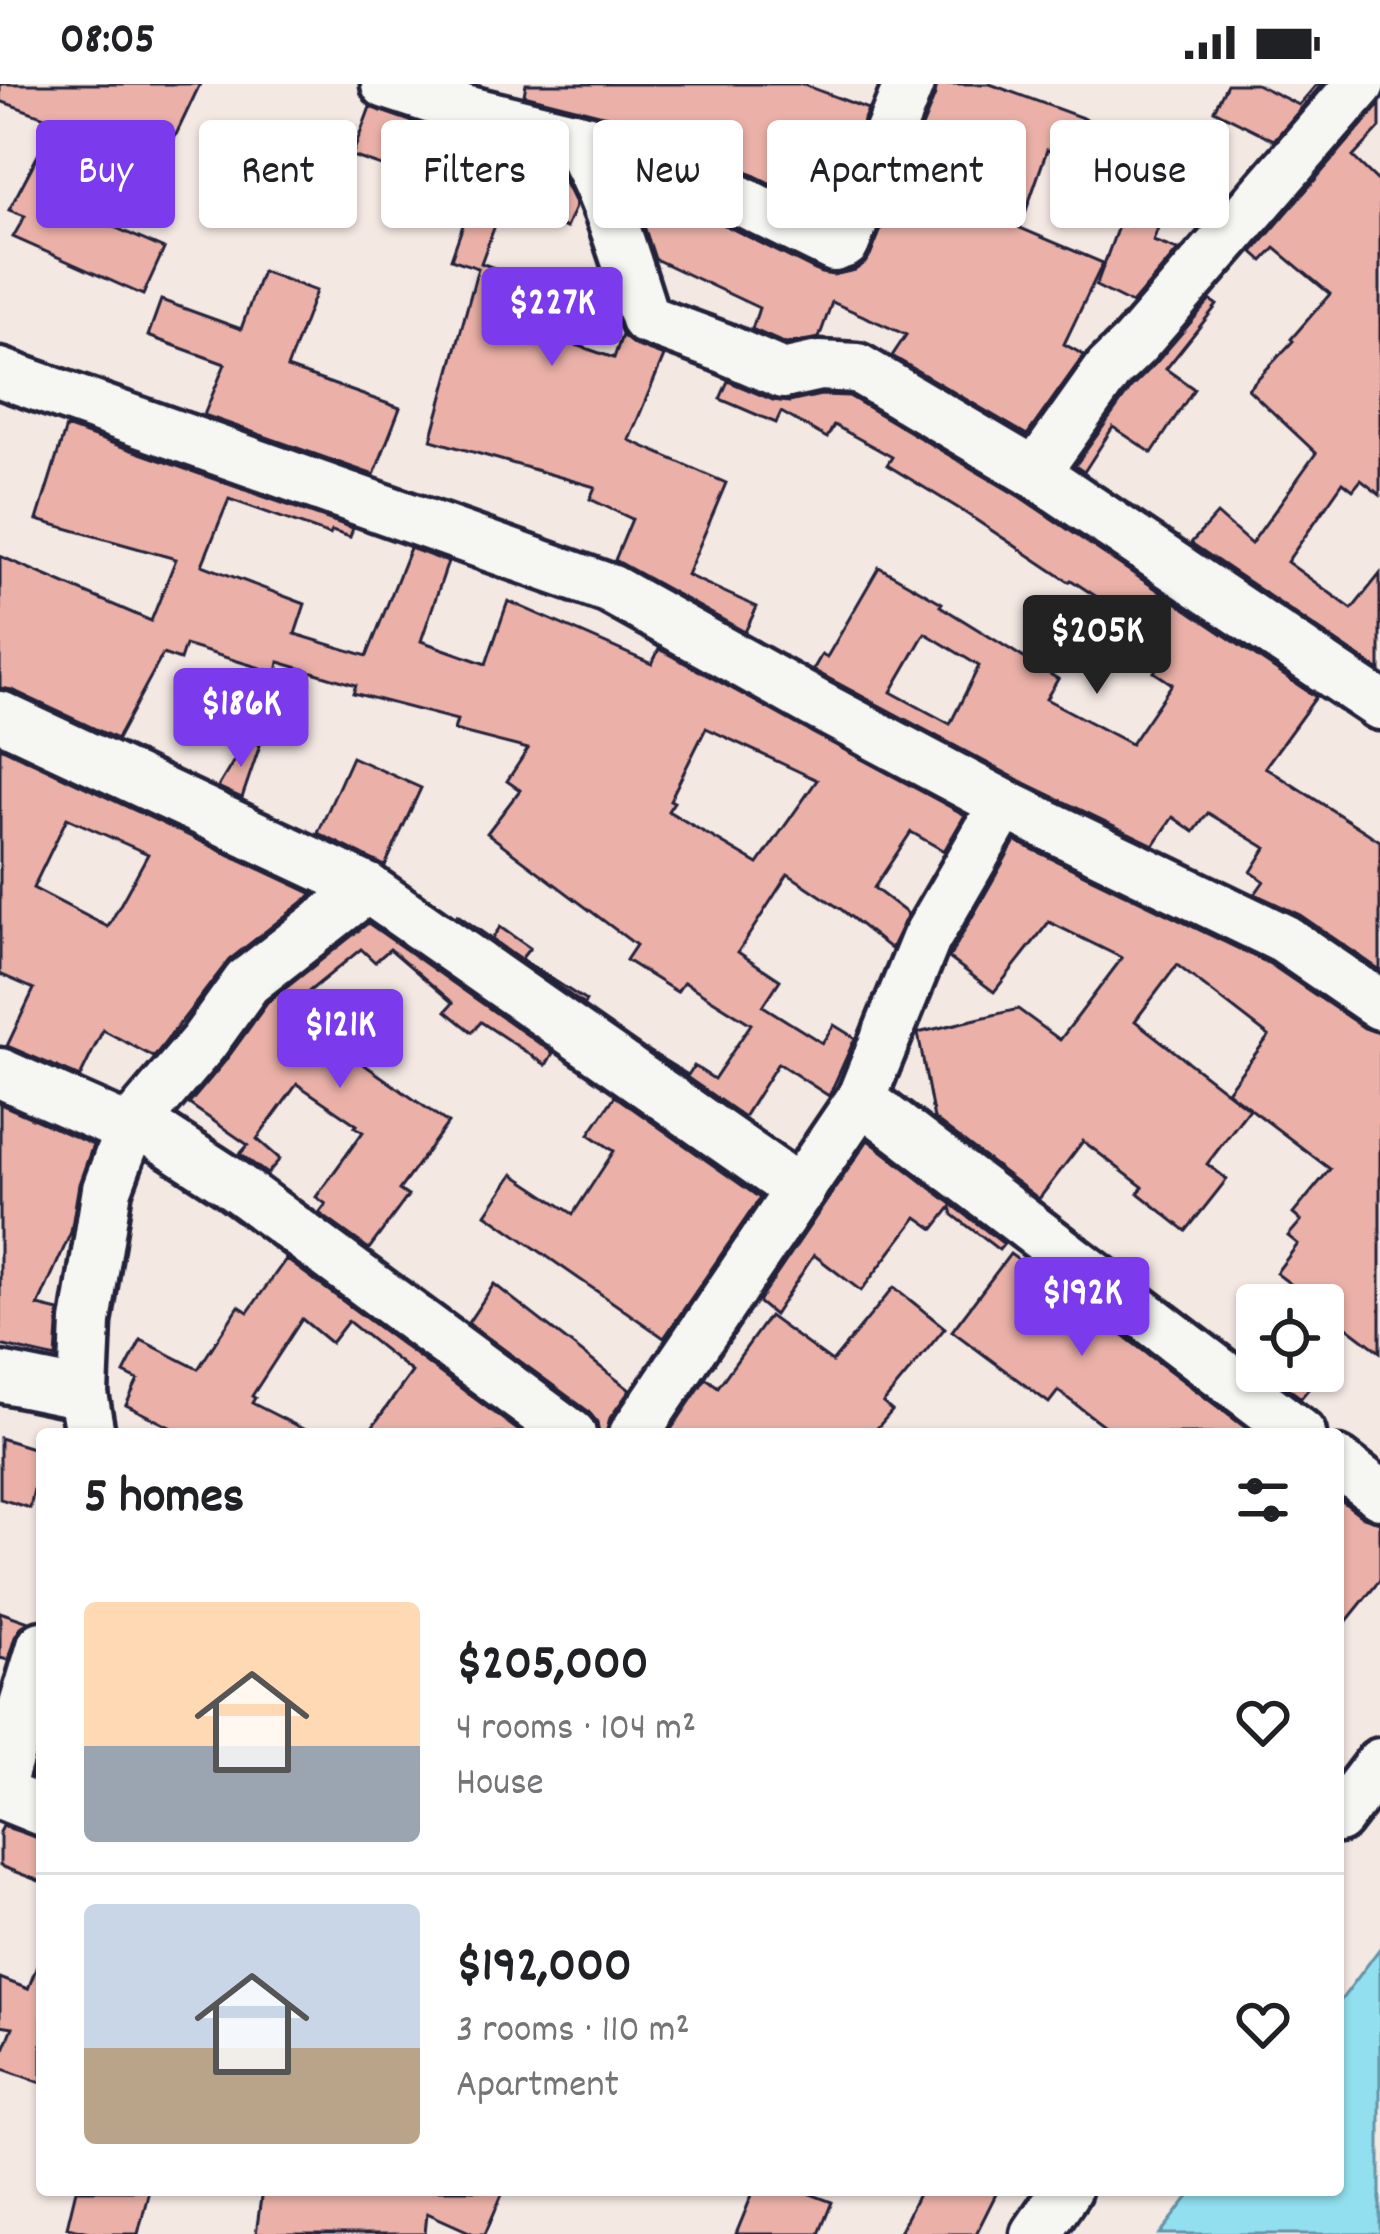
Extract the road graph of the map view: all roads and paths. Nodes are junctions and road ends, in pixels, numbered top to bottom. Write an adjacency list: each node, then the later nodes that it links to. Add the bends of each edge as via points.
1 (386, 84): 4 (street)
2 (909, 84): 4 (street, via 845,243 834,247 650,156)
3 (1360, 84): 6 (street, via 1109,369)
4 (574, 136): 6 (street, via 595,172 645,320 783,374 857,368)
5 (0, 373): 9 (street, via 610,589)
6 (1035, 473): 7 (street)
7 (1380, 705)
8 (0, 716): 10 (street)
9 (1004, 804): 11 (street, via 1284,939); 13 (street, via 926,939)
10 (367, 889): 14 (street, via 247,982); 15 (street)
11 (1380, 1005)
12 (0, 1073): 14 (street)
13 (861, 1099): 15 (street); 20 (street)
14 (129, 1130): 17 (street, via 95,1255); 18 (street, via 153,1132 227,1180)
15 (800, 1191): 19 (street)
16 (0, 1377): 17 (street)
17 (86, 1414)
18 (564, 1428)
19 (638, 1428)
20 (1293, 1428)
21 (1344, 1467): 22 (street)
22 (1380, 1494)
23 (36, 1667): 25 (street)
24 (1380, 1763): 27 (street)
25 (0, 1790): 26 (street)
26 (36, 1808)
27 (1344, 1810)
28 (1062, 2196): 29 (street)
29 (1036, 2234)

